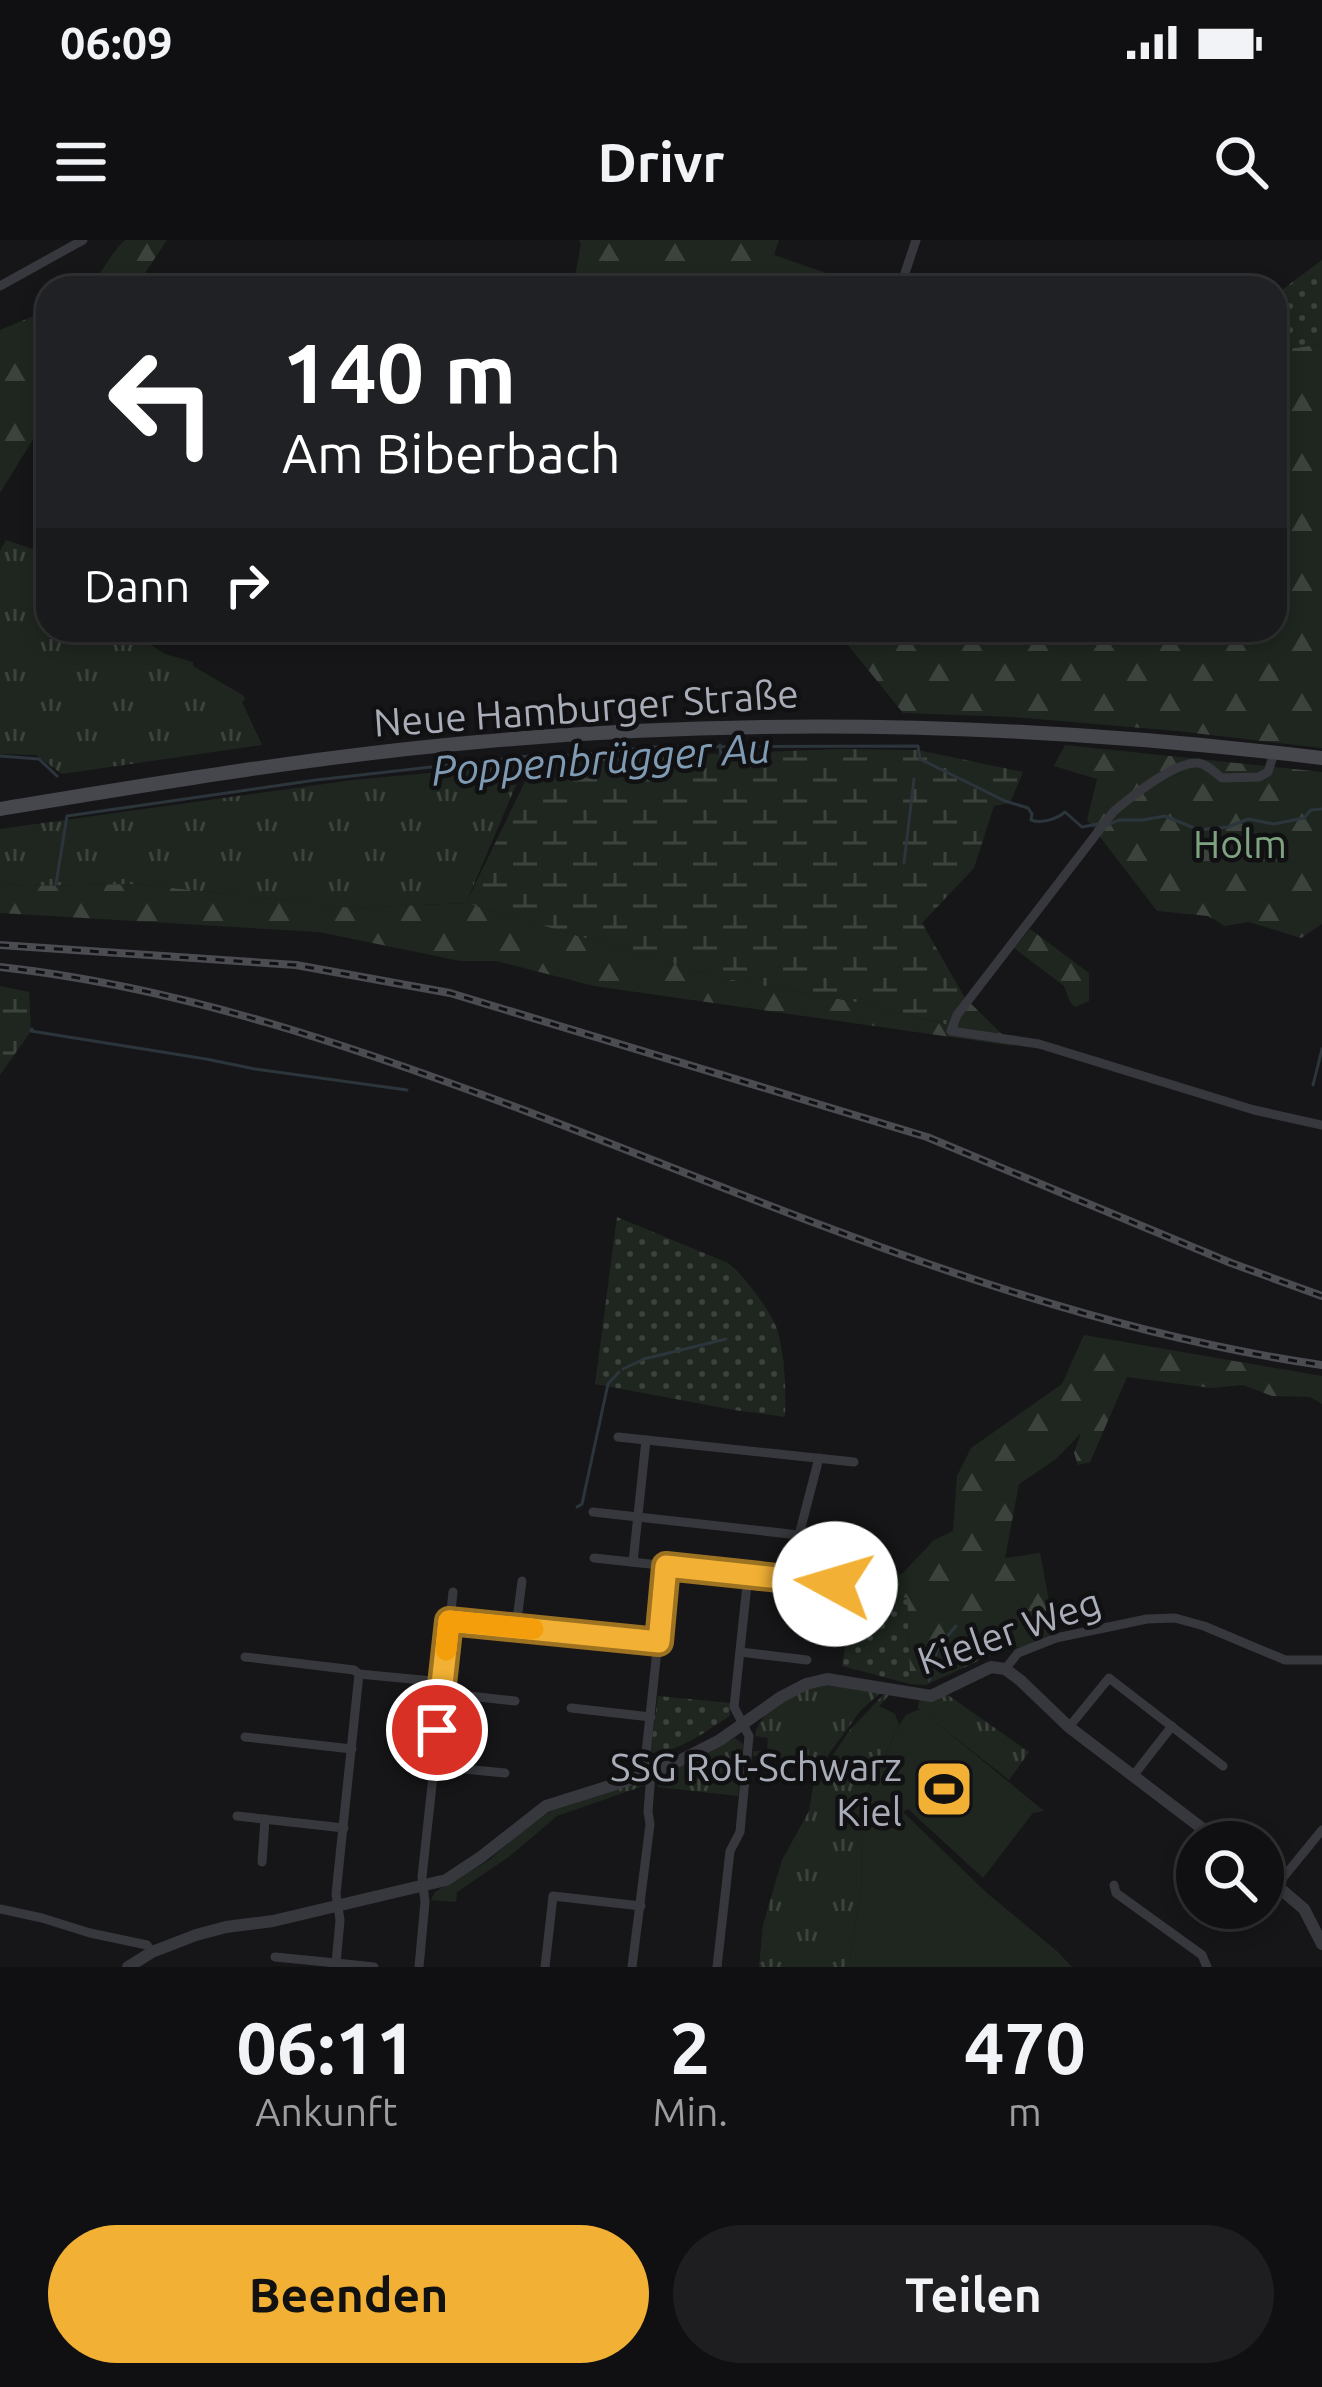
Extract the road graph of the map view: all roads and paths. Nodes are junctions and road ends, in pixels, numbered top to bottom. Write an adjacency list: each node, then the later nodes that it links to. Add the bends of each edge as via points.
1 (83, 240): 4 (street)
2 (916, 240): 3 (street)
3 (904, 276)
4 (0, 286)
5 (1274, 752): 6 (main road, Neue Hamburger Straße); 7 (main road, Neue Hamburger Straße, via 993,730 634,731 368,754); 8 (street, via 1259,776 1222,778 1205,765 1186,765 1114,811 951,1031 1039,1044)
6 (1322, 758)
7 (0, 809)
8 (1322, 1125)
9 (618, 1437): 10 (street)
10 (646, 1440): 11 (street); 14 (street)
11 (819, 1458): 12 (street); 15 (street)
12 (854, 1462)
13 (593, 1512): 14 (street)
14 (638, 1517): 15 (street); 18 (street)
15 (800, 1535): 16 (street); 21 (street)
16 (844, 1540)
17 (594, 1558): 18 (street)
18 (633, 1562): 19 (street)
19 (666, 1566): 20 (street); 27 (street)
20 (748, 1574): 21 (street); 28 (street)
21 (793, 1580): 23 (street)
22 (522, 1581): 26 (street)
23 (835, 1584)
24 (453, 1592): 25 (street)
25 (449, 1621): 26 (street); 34 (street)
26 (516, 1627): 27 (street)
27 (659, 1642): 37 (street)
28 (740, 1652): 30 (street); 38 (street, via 734,1707)
29 (245, 1658): 33 (street)
30 (807, 1660)
31 (1322, 1660): 32 (street, Kieler Weg, via 1285,1660 1204,1626 1161,1618 1056,1638 1018,1653)
32 (1005, 1669): 38 (street, Kieler Weg, via 991,1667 931,1696 827,1679); 40 (street)
33 (359, 1674): 34 (street); 42 (street)
34 (442, 1688): 35 (street); 43 (street)
35 (515, 1701)
36 (571, 1708): 37 (street)
37 (651, 1717): 46 (street)
38 (742, 1725): 46 (street, Kieler Weg); 70 (street, via 749,1736 740,1832 730,1851)
39 (1172, 1726): 40 (street, via 1109,1678); 44 (street); 47 (street)
40 (1069, 1727): 47 (street)
41 (245, 1737): 42 (street)
42 (352, 1749): 51 (street)
43 (433, 1766): 45 (street); 56 (street)
44 (1223, 1766)
45 (506, 1773)
46 (651, 1773): 56 (street, Kieler Weg, via 546,1806 446,1880); 59 (street)
47 (1133, 1776): 50 (street)
48 (237, 1816): 49 (street)
49 (265, 1819): 51 (street); 53 (street)
50 (1192, 1821)
51 (344, 1828): 58 (street)
52 (1322, 1830): 54 (street)
53 (262, 1862)
54 (1284, 1876)
55 (1114, 1885): 71 (street, via 1202,1954)
56 (423, 1886): 58 (street, Kieler Weg); 67 (street)
57 (1284, 1891): 61 (street)
58 (338, 1905): 62 (street, Kieler Weg, via 212,1930); 64 (street)
59 (641, 1906): 68 (street, via 553,1897); 69 (street)
60 (0, 1909): 62 (street)
61 (1322, 1944)
62 (152, 1952): 65 (street, Kieler Weg)
63 (274, 1957): 64 (street)
64 (336, 1963): 66 (street)
65 (128, 1967)
66 (374, 1967)
67 (418, 1967)
68 (545, 1967)
69 (632, 1967)
70 (717, 1967)
71 (1207, 1967)

